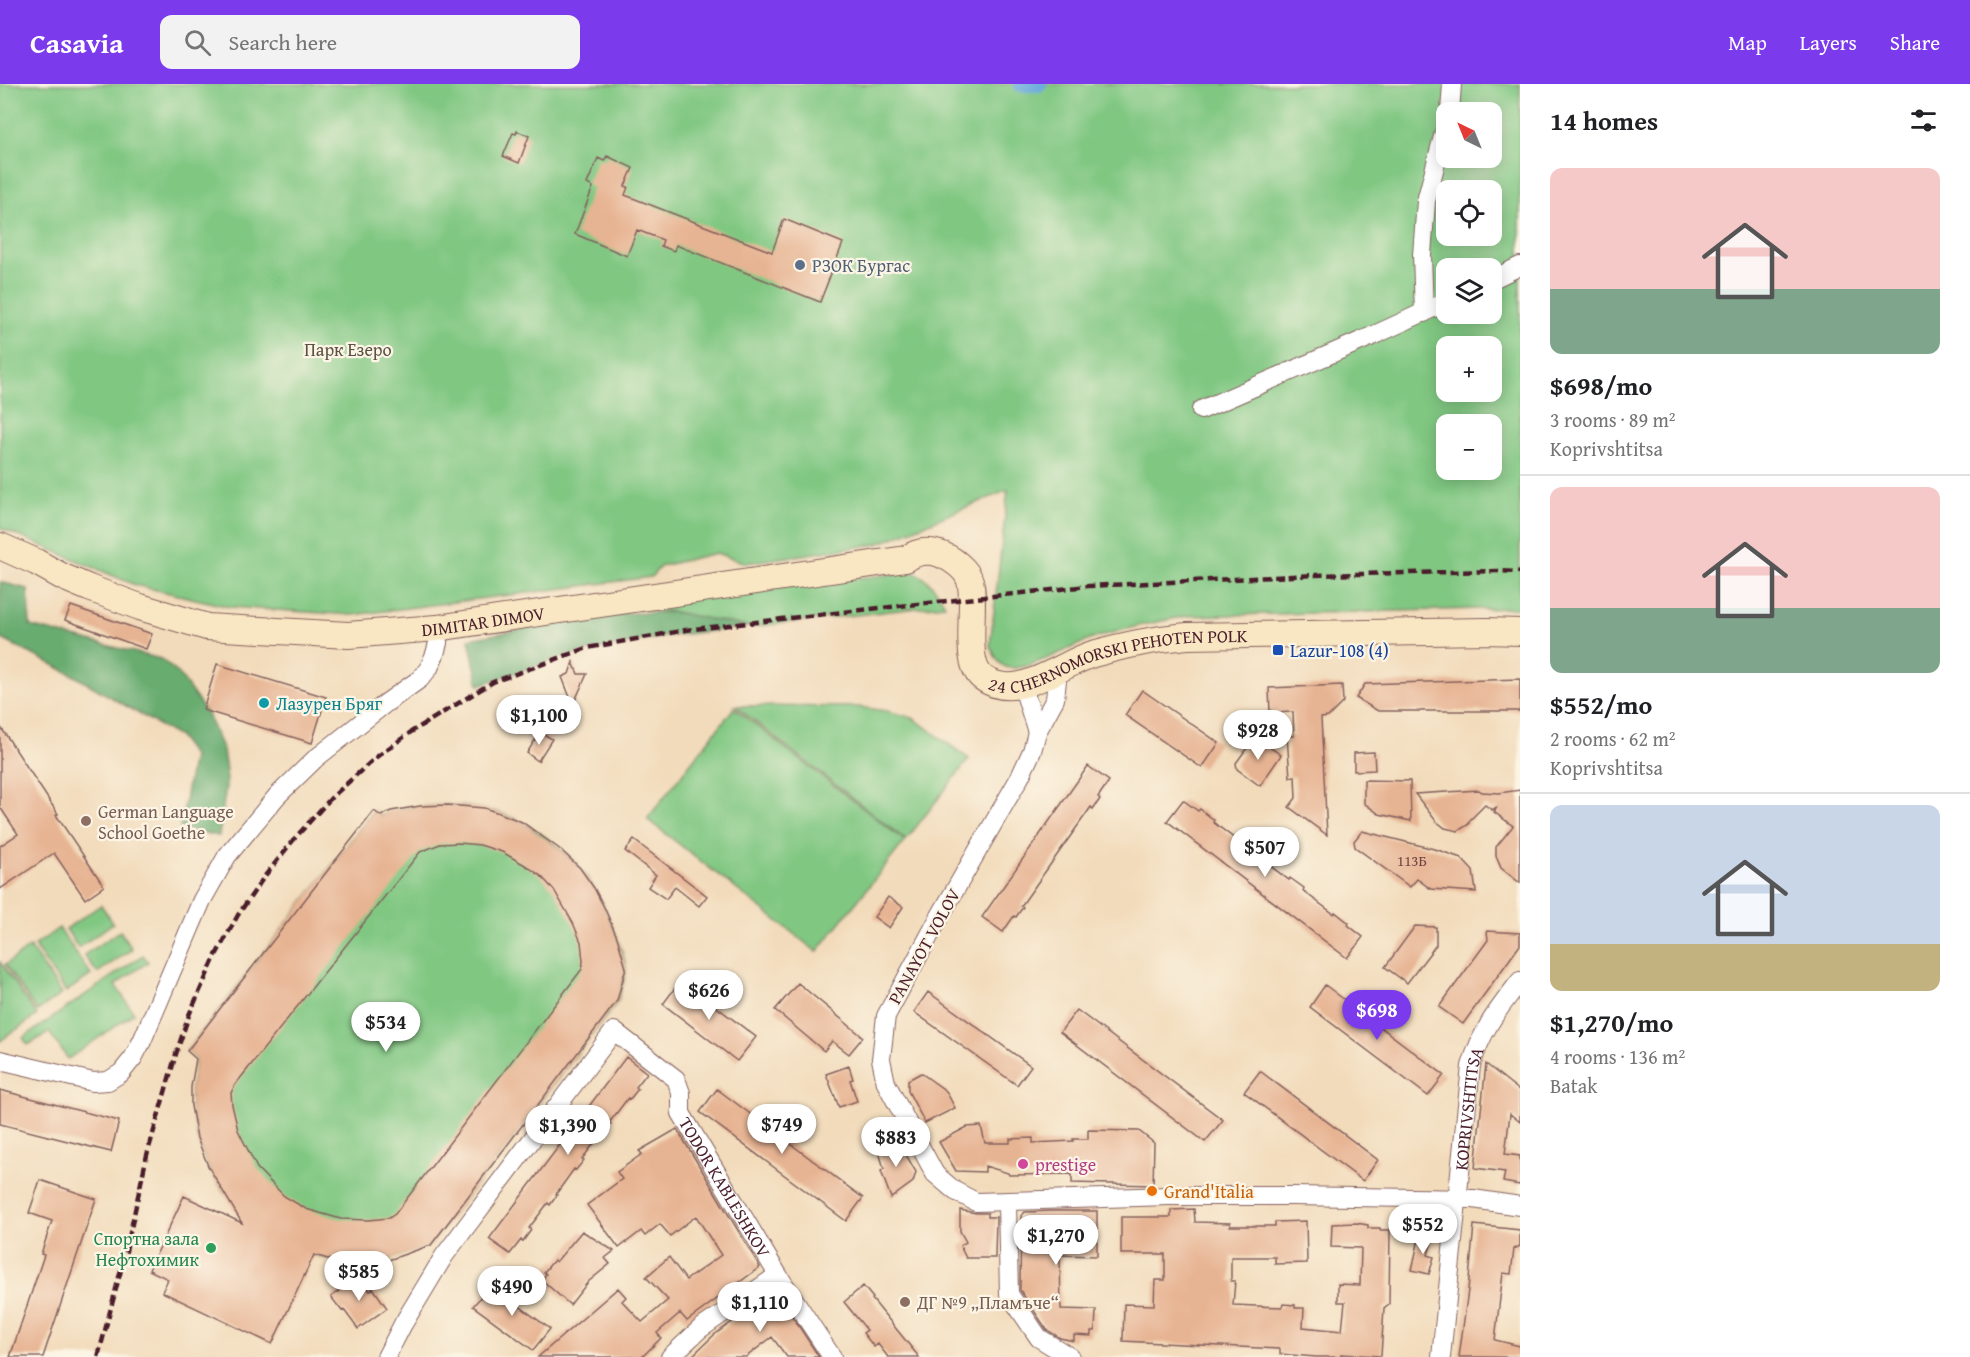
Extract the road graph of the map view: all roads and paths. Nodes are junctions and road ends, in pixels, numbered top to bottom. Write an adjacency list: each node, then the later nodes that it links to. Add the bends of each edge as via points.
1 (1452, 84): 2 (street)
2 (1451, 102)
3 (1436, 159): 7 (street, via 1426,193)
4 (1520, 266): 5 (street)
5 (1502, 275)
6 (1436, 307): 7 (street)
7 (1424, 313): 8 (street)
8 (1201, 410)
9 (0, 546): 11 (main road, DIMITAR DIMOV)
10 (0, 562): 11 (main road, DIMITAR DIMOV, via 34,575)
11 (63, 577): 13 (main road, DIMITAR DIMOV, via 140,607 207,627 348,635)
12 (971, 598): 13 (main road, DIMITAR DIMOV, via 943,571 915,566 906,559); 16 (main road, 24 CHERNOMORSKI PEHOTEN POLK, via 973,664 980,676 1005,687)
13 (437, 628): 19 (street, via 435,654 420,679 315,759 277,796 227,856 202,900 142,1041 121,1073 108,1081 93,1082)
14 (1520, 632): 15 (main road, 24 CHERNOMORSKI PEHOTEN POLK, via 1187,636 1144,640 1090,655)
15 (1058, 671): 16 (main road, 24 CHERNOMORSKI PEHOTEN POLK); 17 (street, PANAYOT VOLOV, via 1055,699)
16 (1022, 684): 17 (street)
17 (1037, 732): 21 (street, PANAYOT VOLOV, via 1020,777 886,1016 881,1059 886,1083 935,1174 976,1202)
18 (1520, 981): 20 (street, KOPRIVSHTITSA, via 1487,1026 1471,1066)
19 (0, 1060)
20 (1457, 1198): 21 (street, via 1203,1196); 22 (street); 28 (street, KOPRIVSHTITSA)
21 (1007, 1202): 27 (street, via 1009,1294 1039,1338)
22 (1520, 1206)
23 (778, 1275): 24 (street, TODOR KABLESHKOV, via 681,1113 676,1079 614,1031 444,1256); 25 (street, via 700,1329); 26 (street, TODOR KABLESHKOV)
24 (386, 1357)
25 (670, 1357)
26 (832, 1357)
27 (1070, 1357)
28 (1441, 1357)

